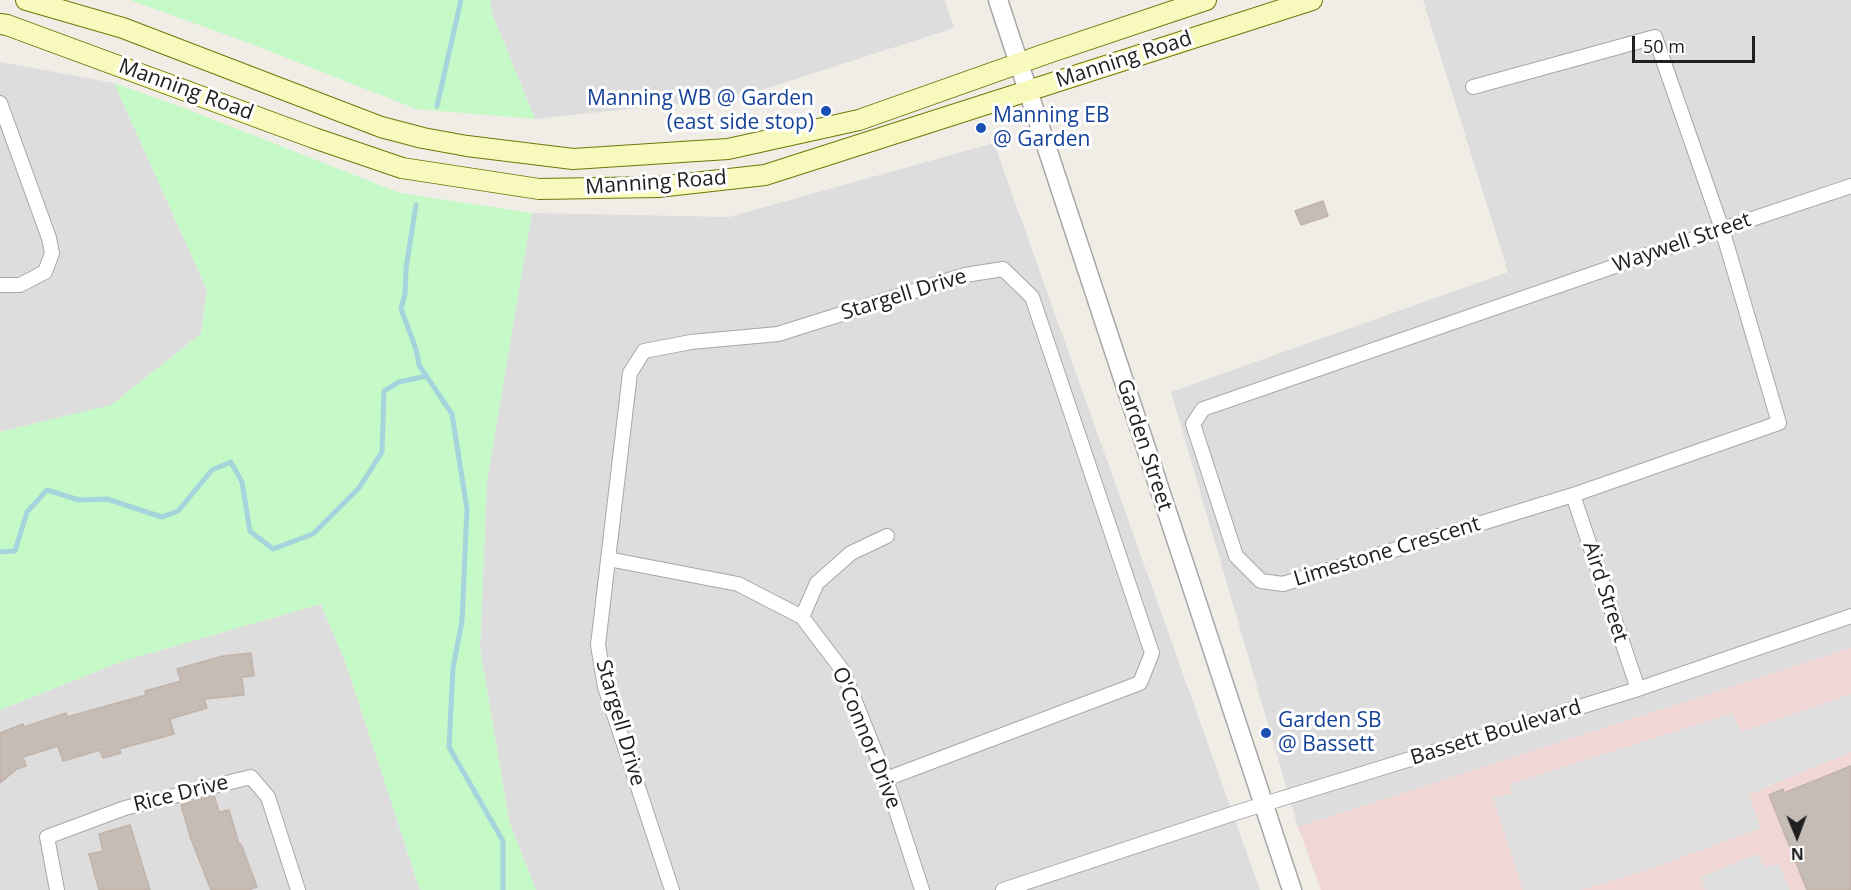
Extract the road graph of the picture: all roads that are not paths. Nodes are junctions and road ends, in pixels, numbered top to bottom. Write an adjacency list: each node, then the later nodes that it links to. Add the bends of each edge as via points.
1 (26, 0): 6 (main road, Manning Road, via 123,28 381,127 456,144 573,159 728,149 859,120)
2 (998, 0): 6 (street, Garden Street)
3 (1206, 0): 6 (main road, Manning Road)
4 (1312, 0): 8 (main road, Manning Road)
5 (0, 24): 8 (main road, Manning Road, via 402,168 539,189 658,187 765,175)
6 (1020, 63): 8 (street, Garden Street)
7 (1473, 87): 11 (street, via 1655,37)
8 (1029, 91): 21 (street, Garden Street)
9 (0, 103): 12 (street, via 52,253 45,273 20,285)
10 (1851, 186): 11 (street, Waywell Street)
11 (1722, 229): 13 (street, Waywell Street); 14 (street, Limestone Crescent, via 1779,423)
12 (0, 285)
13 (1513, 301): 14 (street, Limestone Crescent, via 1203,409 1193,424 1236,556 1261,581 1283,584)
14 (1573, 495): 19 (street, Aird Street)
15 (887, 536): 18 (street, via 851,553 817,583)
16 (608, 559): 18 (street, O'Connor Drive, via 738,584); 20 (street, Stargell Drive, via 630,373 644,351 690,342 778,334 965,275 1003,269 1032,297 1152,653 1140,684); 24 (street, Stargell Drive, via 598,645 605,687)
17 (1851, 616): 19 (street, Bassett Boulevard)
18 (802, 617): 20 (street, O'Connor Drive, via 843,671)
19 (1638, 689): 21 (street, Bassett Boulevard)
20 (886, 779): 25 (street, O'Connor Drive)
21 (1262, 805): 26 (street, Bassett Boulevard); 27 (street, Garden Street)
22 (57, 890): 23 (street, Rice Drive, via 47,837 125,808 251,777 268,797)
23 (298, 890)
24 (672, 890)
25 (922, 890)
26 (1003, 890)
27 (1292, 890)

